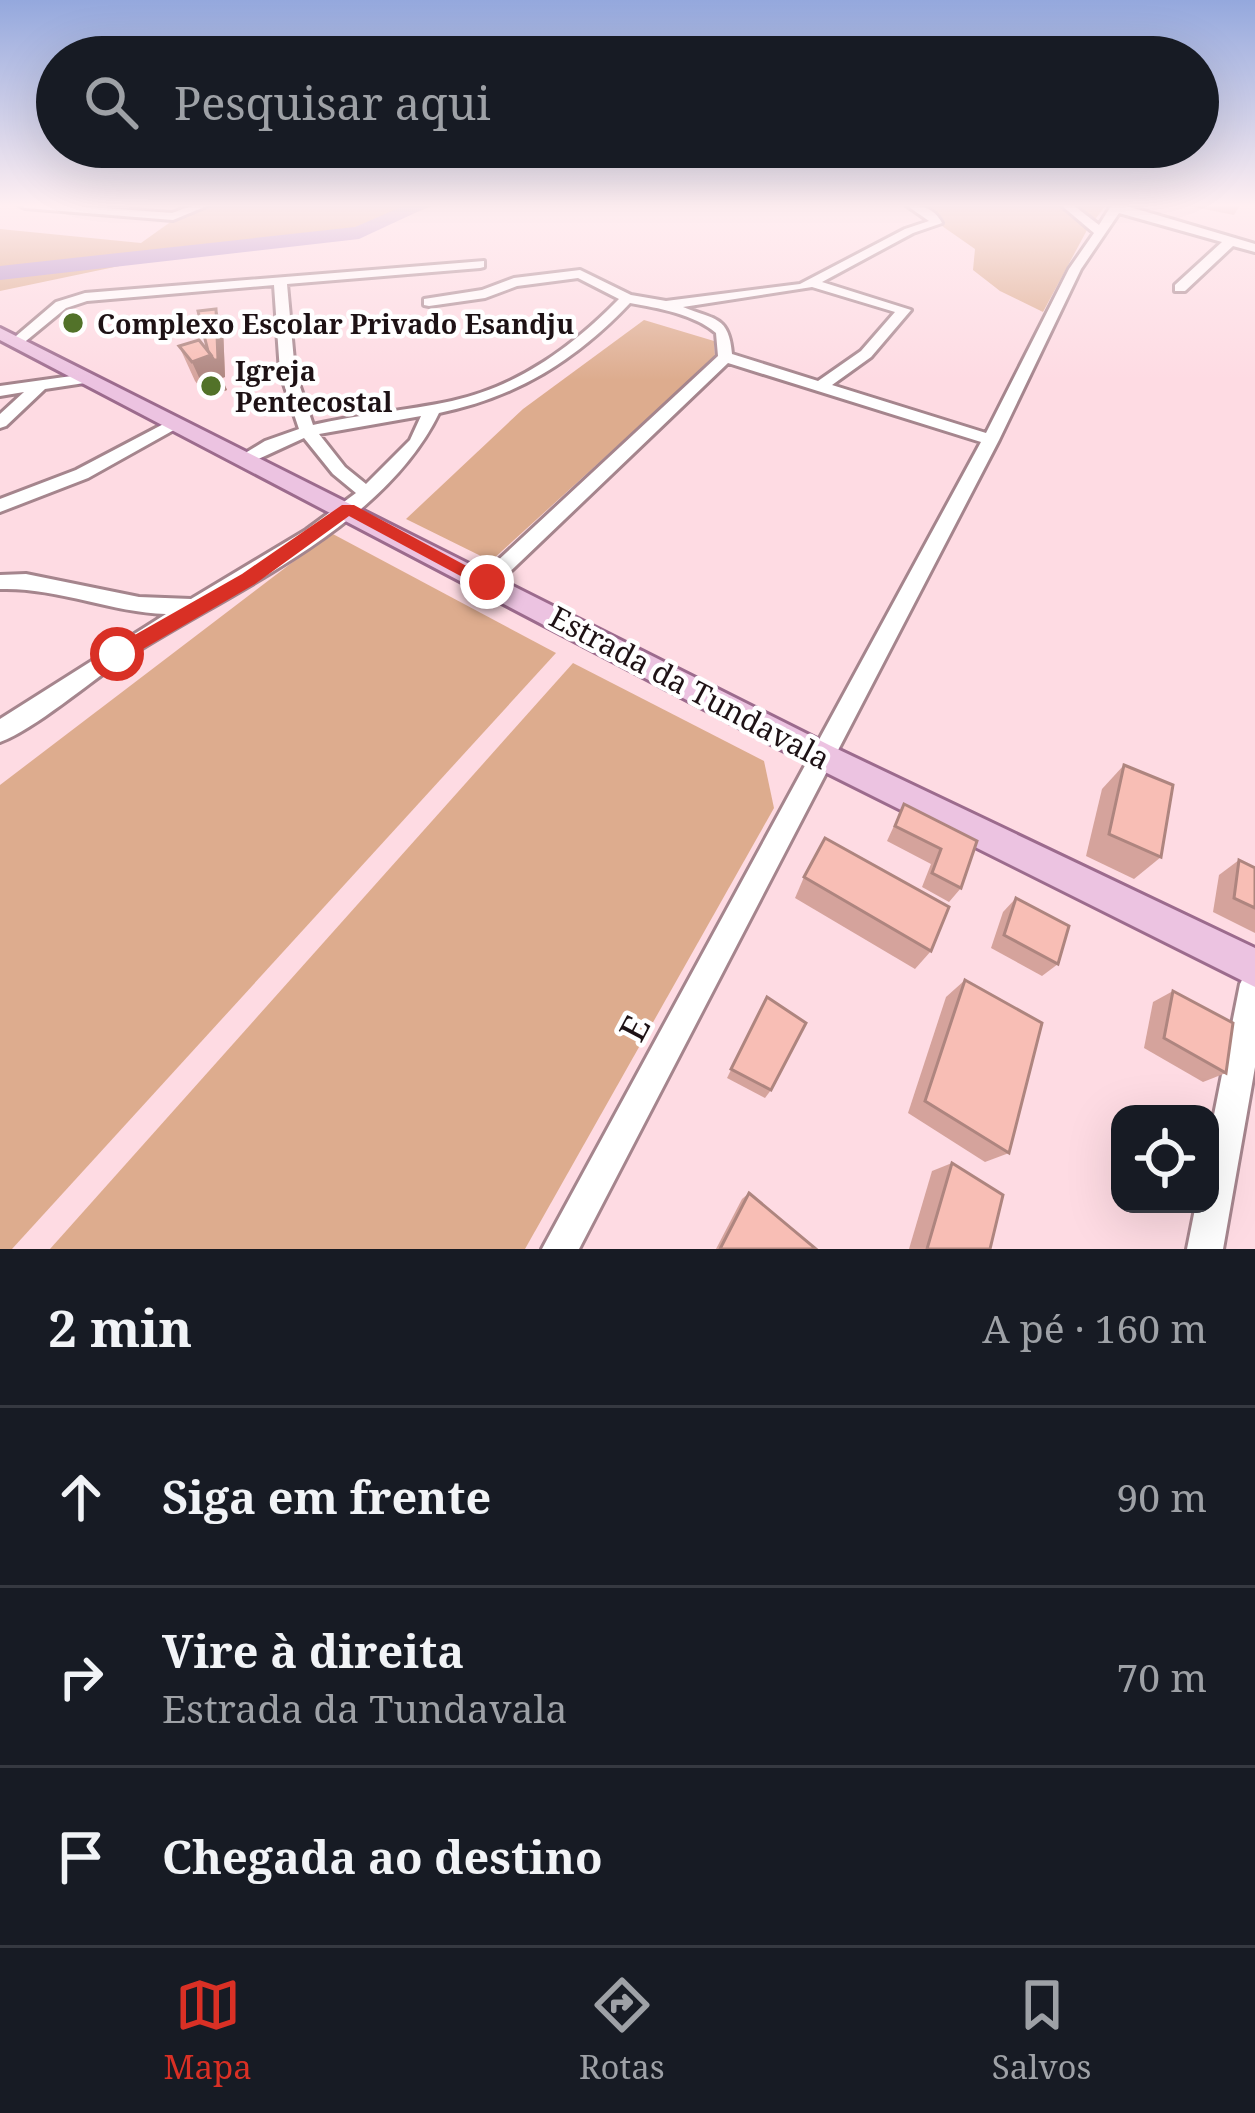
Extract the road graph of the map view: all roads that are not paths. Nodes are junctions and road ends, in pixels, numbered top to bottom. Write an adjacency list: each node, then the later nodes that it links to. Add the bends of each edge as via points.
1 (848, 263): 6 (street)
2 (1078, 263): 21 (street, E)
3 (1206, 263): 7 (street)
4 (480, 264): 5 (street)
5 (280, 281): 11 (street, via 73,299); 20 (street, via 283,366)
6 (811, 283): 10 (street); 15 (street, via 904,310 866,354)
7 (1180, 288)
8 (627, 298): 9 (street, via 571,274); 10 (street); 17 (street, via 546,371)
9 (430, 302)
10 (665, 305): 12 (street, via 714,324 723,332)
11 (8, 338): 13 (main road, Estrada da Tundavala)
12 (724, 357): 15 (street); 26 (street)
13 (86, 379): 14 (street); 19 (main road, Estrada da Tundavala)
14 (43, 384): 16 (street); 18 (street)
15 (820, 387): 21 (street)
16 (2, 390)
17 (433, 409): 20 (street); 23 (street, via 426,434)
18 (0, 423)
19 (175, 423): 22 (main road, Estrada da Tundavala); 24 (street, via 82,474)
20 (304, 432): 22 (street); 23 (street)
21 (991, 440): 29 (street, E)
22 (246, 458): 23 (main road, Estrada da Tundavala)
23 (356, 500): 26 (main road, Estrada da Tundavala); 27 (street, via 248,579)
24 (0, 506)
25 (0, 582): 27 (street)
26 (487, 582): 29 (main road, Estrada da Tundavala)
27 (194, 607): 28 (street)
28 (0, 732)
29 (820, 755): 30 (main road, Estrada da Tundavala); 32 (street, E)
30 (1255, 968)
31 (1255, 984): 33 (street)
32 (560, 1249)
33 (1205, 1249)

